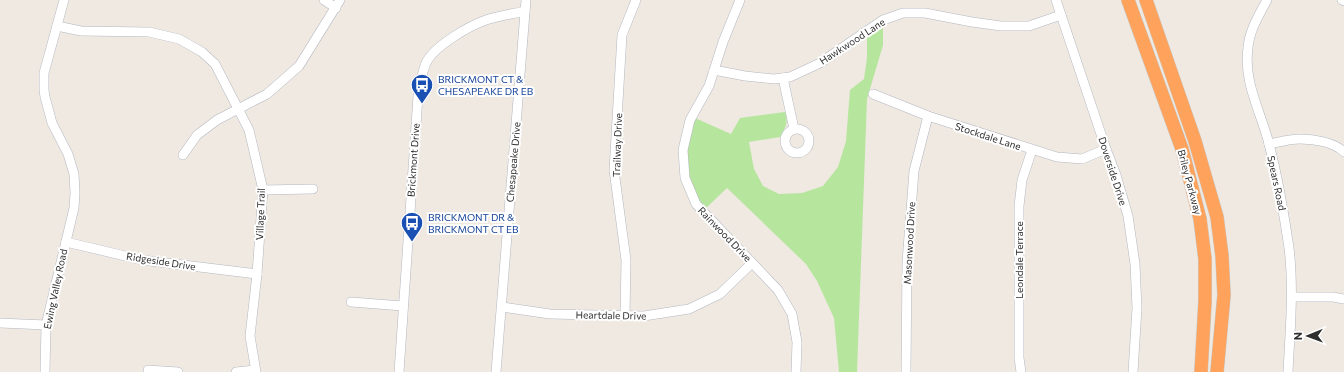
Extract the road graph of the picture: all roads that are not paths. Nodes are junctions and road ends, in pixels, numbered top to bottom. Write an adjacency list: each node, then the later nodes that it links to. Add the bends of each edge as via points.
1 (64, 0): 13 (street, Ewing Valley Road)
2 (324, 0): 10 (street)
3 (526, 0): 11 (street, Chesapeake Drive)
4 (636, 0): 35 (street, Trailway Drive, via 622,35 614,170 626,260)
5 (740, 0): 14 (street, Rainwood Drive, via 722,42)
6 (1056, 0): 12 (street, Doverside Drive)
7 (1128, 0): 49 (highway, Briley Parkway, via 1182,149 1200,219 1205,259)
8 (1146, 0): 50 (highway, Briley Parkway, via 1217,217 1224,296)
9 (1266, 0): 20 (street, Spears Road, via 1255,23 1248,47 1247,68 1250,87)
10 (338, 4): 17 (street, via 299,66 267,94)
11 (525, 11): 33 (street, Brickmont Drive, via 485,20 439,47 427,61 418,96); 34 (street, Chesapeake Drive)
12 (1062, 15): 15 (street, Hawkwood Lane, via 1029,26 1001,26 925,13 902,13 883,20 820,63); 21 (street, Doverside Drive)
13 (57, 26): 17 (street, Village Trail, via 81,31 149,32 179,39 202,52 215,64); 27 (street, Ewing Valley Road, via 44,73 45,97 52,123 68,154 74,174 74,208)
14 (714, 70): 15 (street, Hawkwood Lane, via 745,76); 28 (street, Rainwood Drive, via 709,86 690,120 683,150 685,178 696,204)
15 (783, 78): 19 (street)
16 (873, 94): 18 (street, Stockdale Lane)
17 (239, 108): 24 (street, via 197,135); 26 (street, Village Trail, via 250,130)
18 (928, 116): 22 (street, Stockdale Lane); 46 (street, Masonwood Drive, via 914,171 907,262)
19 (794, 128)
20 (1269, 144): 23 (street, via 1299,139 1322,142); 30 (street, Spears Road, via 1284,216)
21 (1106, 149): 22 (street, Stockdale Lane, via 1082,159 1057,157); 48 (street, Doverside Drive, via 1128,216 1134,264 1137,308)
22 (1032, 150): 47 (street, Leondale Terrace, via 1022,180 1018,206)
23 (1344, 152)
24 (183, 155)
25 (313, 189): 26 (street)
26 (263, 190): 29 (street, Village Trail)
27 (66, 242): 29 (street, Ridgeside Drive, via 142,260); 37 (street, Ewing Valley Road)
28 (752, 263): 35 (street, Heartdale Drive, via 720,294 689,310); 45 (street, Rainwood Drive, via 778,290 792,314 797,342)
29 (257, 274): 39 (street, Village Trail, via 250,336)
30 (1292, 297): 31 (street); 51 (street, Spears Road)
31 (1344, 299)
32 (351, 302): 33 (street)
33 (403, 306): 43 (street, Brickmont Drive)
34 (502, 306): 35 (street, Heartdale Drive, via 550,314); 44 (street, Chesapeake Drive)
35 (625, 316)
36 (0, 323): 37 (street)
37 (46, 325): 40 (street, Ewing Valley Road)
38 (148, 370): 41 (street)
39 (255, 371): 42 (street)
40 (45, 372)
41 (178, 372)
42 (236, 372)
43 (399, 372)
44 (496, 372)
45 (796, 372)
46 (906, 372)
47 (1020, 372)
48 (1133, 372)
49 (1201, 372)
50 (1217, 372)
51 (1288, 372)

